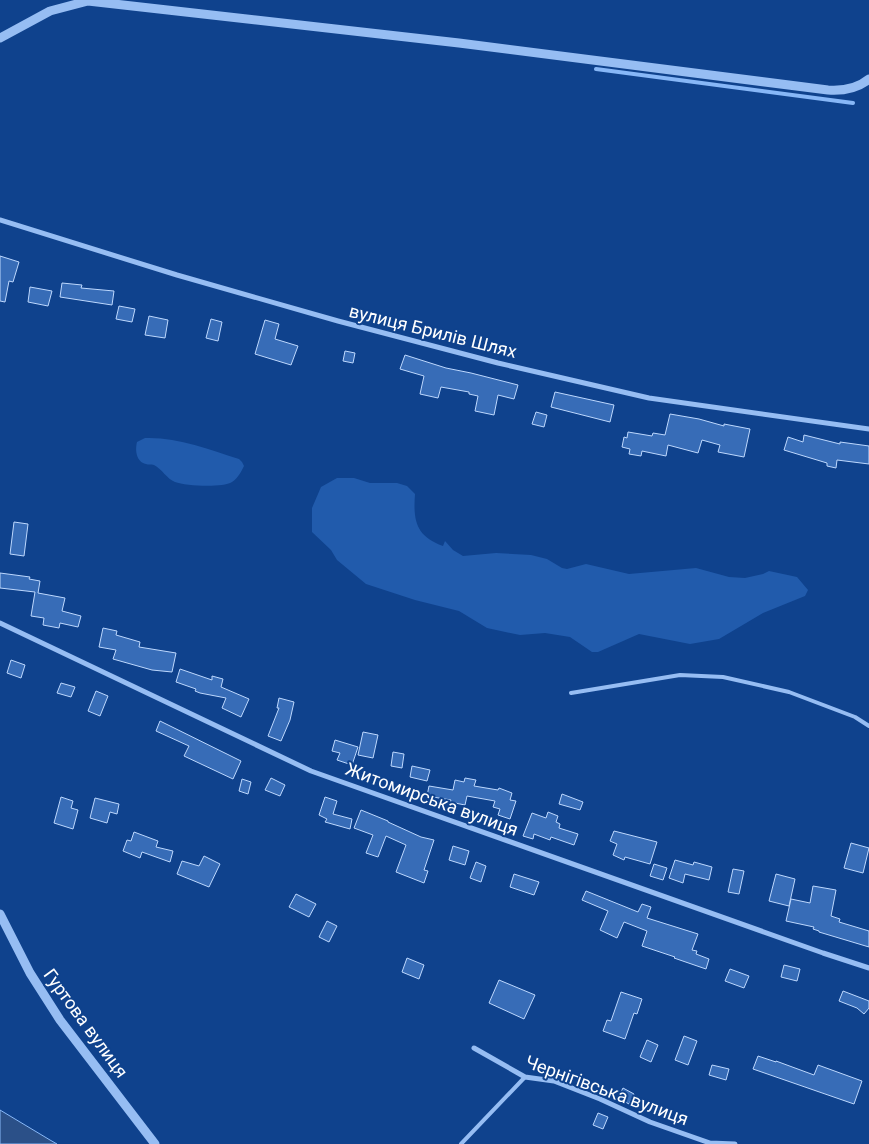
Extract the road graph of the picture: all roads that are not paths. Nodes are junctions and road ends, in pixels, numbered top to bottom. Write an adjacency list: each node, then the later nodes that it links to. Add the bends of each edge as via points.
1 (85, 0): 2 (street, via 50,11); 3 (street, via 828,90 845,91)
2 (0, 38)
3 (869, 79)
4 (0, 220): 5 (street, вулиця Брилів Шлях, via 177,276 526,370 649,398)
5 (869, 429)
6 (0, 623): 10 (street, Житомирська вулиця, via 311,771)
7 (571, 692): 8 (lane, via 680,676 723,677 789,692 855,717)
8 (869, 726)
9 (0, 914): 13 (street, Гуртова вулиця, via 30,973 60,1020)
10 (869, 968)
11 (474, 1048): 12 (street, Чернігівська вулиця)
12 (525, 1077): 14 (lane); 15 (street, Чернігівська вулиця, via 554,1082 710,1143)
13 (156, 1144)
14 (461, 1144)
15 (735, 1144)

